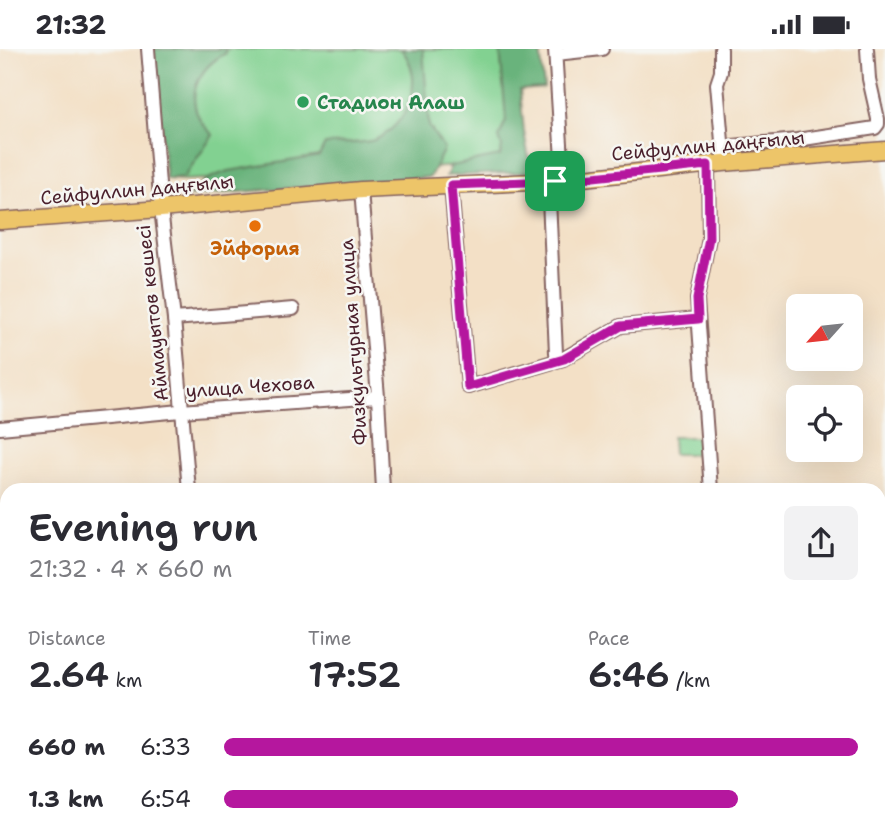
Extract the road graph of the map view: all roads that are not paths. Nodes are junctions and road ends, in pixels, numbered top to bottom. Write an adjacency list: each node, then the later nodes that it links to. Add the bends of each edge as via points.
1 (148, 49): 11 (street, Аймауытов көшесі)
2 (602, 49): 5 (street)
3 (721, 49): 7 (street)
4 (867, 49): 7 (street, via 878,119 875,128)
5 (555, 51): 8 (street, via 562,160)
6 (885, 150): 7 (main road, Сейфуллин даңғылы)
7 (718, 158): 8 (main road, Сейфуллин даңғылы); 15 (street)
8 (555, 181): 9 (main road, Сейфуллин даңғылы); 16 (street, via 549,199)
9 (451, 185): 10 (main road, Сейфуллин даңғылы); 15 (street, via 468,387 564,359 621,326)
10 (361, 190): 11 (main road, Сейфуллин даңғылы); 17 (street, Физкультурная улица)
11 (161, 209): 12 (main road, Сейфуллин даңғылы); 14 (street, Аймауытов көшесі)
12 (0, 221)
13 (293, 310): 14 (street)
14 (174, 319): 18 (street, Аймауытов көшесі)
15 (698, 319): 22 (street)
16 (556, 353)
17 (378, 397): 18 (street, улица Чехова); 21 (street, Физкультурная улица)
18 (181, 411): 19 (street, улица Чехова); 20 (street, Аймауытов көшесі)
19 (0, 428)
20 (188, 483)
21 (383, 483)
22 (710, 483)

